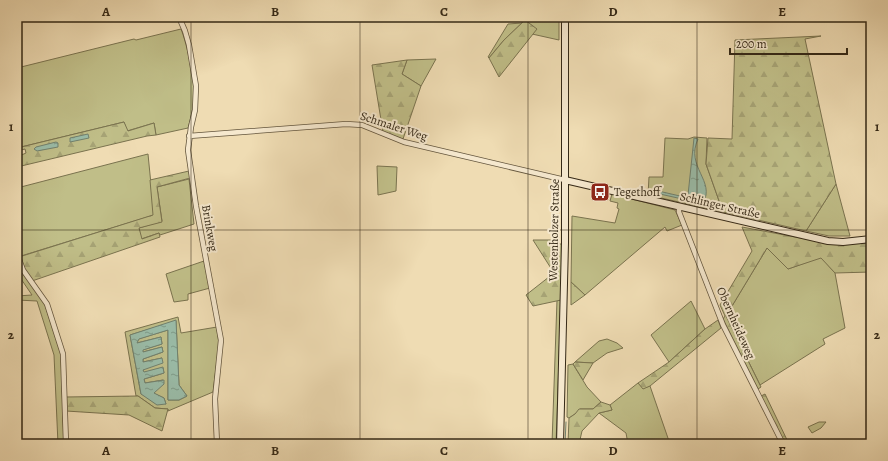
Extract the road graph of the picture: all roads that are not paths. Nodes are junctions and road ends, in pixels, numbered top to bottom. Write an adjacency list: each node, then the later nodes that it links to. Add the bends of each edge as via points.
1 (179, 17): 3 (street, Brinkweg, via 189,45 196,86 195,110)
2 (566, 17): 4 (main road, Westenholzer Straße)
3 (189, 136): 4 (street, Schmaler Weg, via 359,124 404,142); 9 (street, Brinkweg, via 189,159 196,206 221,340 215,399)
4 (566, 180): 5 (main road, Schlinger Straße); 10 (main road, Westenholzer Straße)
5 (679, 207): 6 (main road, Schlinger Straße, via 828,241); 11 (street, Obernheideweg, via 723,324)
6 (871, 239)
7 (17, 254): 8 (street, via 23,270 47,304 62,354)
8 (66, 444)
9 (217, 444)
10 (560, 444)
11 (783, 444)

